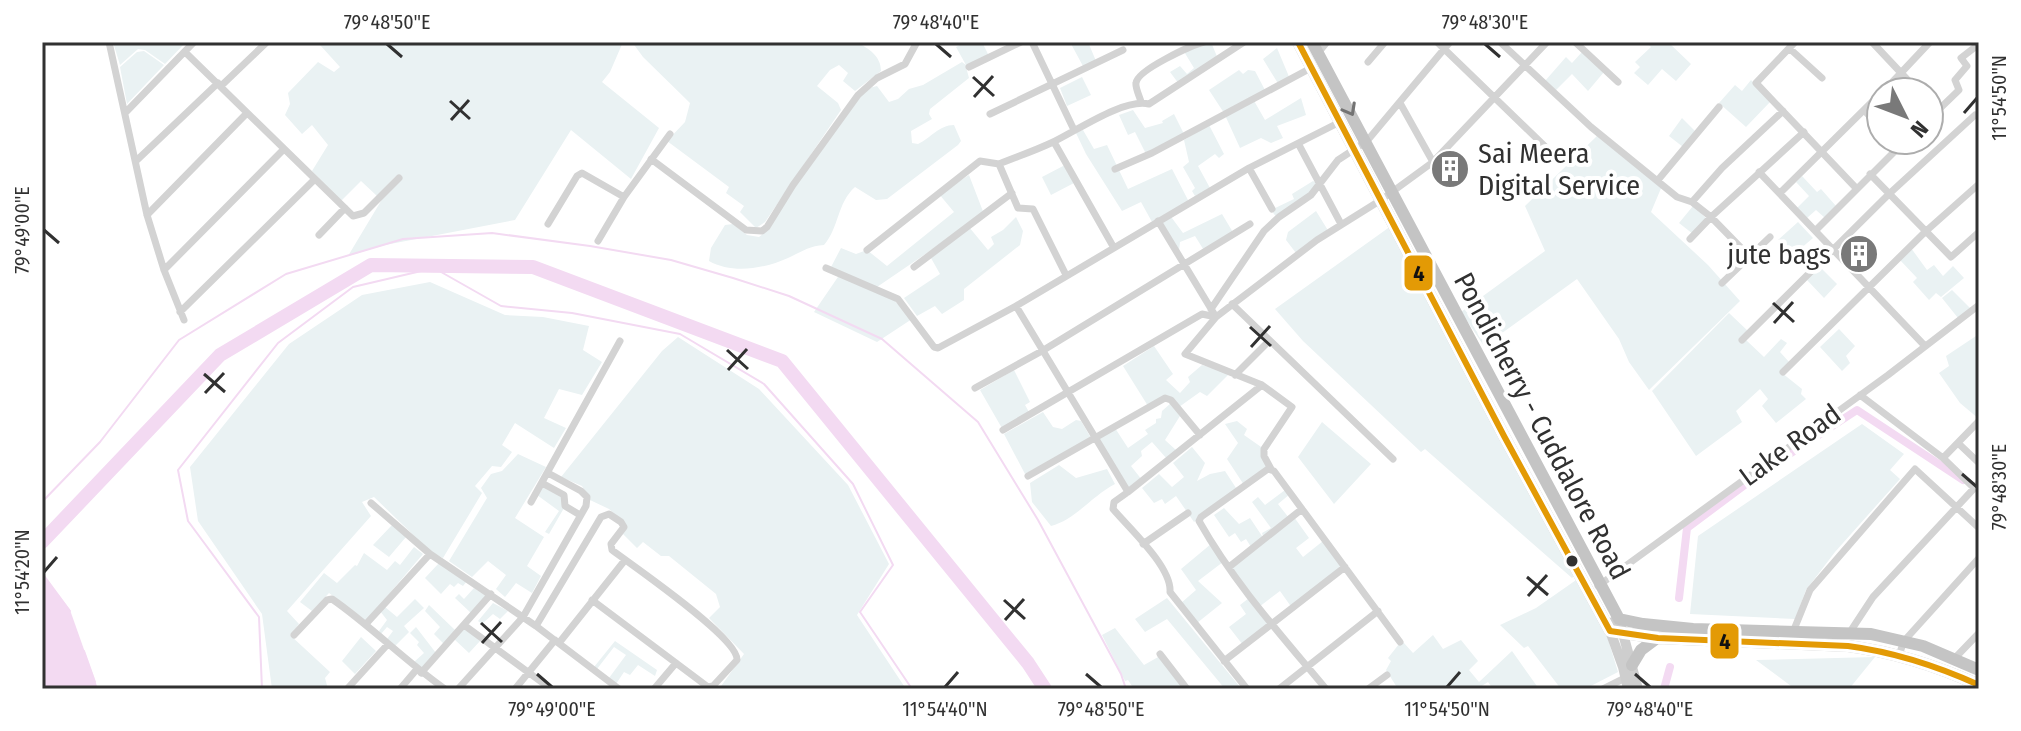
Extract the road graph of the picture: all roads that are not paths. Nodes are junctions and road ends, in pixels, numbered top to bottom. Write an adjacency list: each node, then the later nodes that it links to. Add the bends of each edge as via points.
1 (109, 42): 40 (street)
2 (194, 42): 23 (street)
3 (267, 42): 31 (street)
4 (917, 42): 55 (street, via 905,64 858,95 762,231 746,230)
5 (1021, 42): 26 (street)
6 (1032, 42): 32 (street)
7 (1204, 42): 34 (street, via 1138,77)
8 (1244, 42): 34 (street, via 1149,104)
9 (1298, 42): 27 (highway, Pondicherry - Cuddalore Road)
10 (1327, 42): 21 (street)
11 (1385, 42): 24 (street)
12 (1437, 42): 19 (street)
13 (1500, 42): 25 (street)
14 (1547, 42): 25 (street)
15 (1575, 42): 30 (street)
16 (1872, 42): 28 (street)
17 (1930, 42): 28 (street)
18 (1979, 44): 36 (street, via 1961,58 1967,66 1955,80 1959,90)
19 (1447, 45): 33 (street); 35 (street)
20 (1792, 45): 29 (street); 39 (street, via 1756,83)
21 (1315, 47): 48 (highway, Pondicherry - Cuddalore Road, one-way to 48)
22 (1123, 50): 32 (street)
23 (185, 52): 31 (street); 40 (street)
24 (1368, 62)
25 (1525, 65): 33 (street); 66 (street)
26 (969, 67)
27 (1311, 68): 44 (highway, Pondicherry - Cuddalore Road); 61 (street)
28 (1902, 74)
29 (1822, 78)
30 (1618, 82)
31 (219, 84): 41 (street); 57 (street)
32 (1053, 85): 42 (street); 45 (street)
33 (1494, 97): 56 (street); 58 (street)
34 (1141, 102): 45 (street)
35 (1400, 103): 48 (street); 58 (street)
36 (1945, 104)
37 (1719, 107): 66 (street)
38 (1864, 110): 53 (street)
39 (1783, 111): 46 (street); 76 (street)
40 (126, 112): 57 (street)
41 (246, 114): 52 (street); 79 (street)
42 (990, 114)
43 (1975, 115): 73 (street)
44 (1340, 122): 50 (street); 51 (highway, Pondicherry - Cuddalore Road)
45 (1074, 130): 49 (street)
46 (1804, 132): 53 (street); 62 (street)
47 (670, 134): 55 (street)
48 (1367, 141): 51 (street); 70 (highway, Pondicherry - Cuddalore Road)
49 (1054, 142): 59 (street); 92 (street)
50 (1299, 145): 60 (street); 68 (street)
51 (1354, 148): 68 (street); 75 (highway, Pondicherry - Cuddalore Road)
52 (284, 149): 65 (street); 99 (street)
53 (1821, 151): 69 (street); 71 (street)
54 (1889, 156): 63 (street)
55 (651, 159): 74 (street)
56 (1558, 159)
57 (136, 161): 79 (street)
58 (1433, 162): 70 (street)
59 (999, 164): 72 (street); 93 (street, via 980,161)
60 (1249, 168): 78 (street); 81 (street)
61 (1115, 169)
62 (1759, 172): 71 (street); 80 (street)
63 (1870, 174): 69 (street); 73 (street)
64 (399, 178): 77 (street, via 359,216)
65 (315, 179): 77 (street); 99 (street, via 182,316)
66 (1658, 180): 76 (street)
67 (1979, 184): 86 (street)
68 (1320, 185): 84 (street); 106 (street, via 1264,231)
69 (1856, 188): 85 (street)
70 (1392, 192): 75 (street); 108 (highway, Pondicherry - Cuddalore Road)
71 (1781, 192): 85 (street)
72 (1012, 193): 97 (street); 100 (street, via 1018,208 1033,209)
73 (1889, 194): 86 (street); 94 (street)
74 (624, 197): 82 (street, via 582,173); 91 (street)
75 (1381, 200): 84 (street); 109 (highway, Pondicherry - Cuddalore Road)
76 (1692, 202): 80 (street)
77 (345, 208): 88 (street)
78 (1272, 209)
79 (147, 215): 99 (street)
80 (1711, 217): 90 (street); 95 (street)
81 (1158, 221): 92 (street); 96 (street)
82 (548, 224)
83 (1250, 224): 96 (street)
84 (1341, 224): 103 (street)
85 (1816, 230): 94 (street)
86 (1925, 232): 87 (street, via 1951,257); 102 (street)
87 (1979, 232)
88 (319, 235)
89 (1770, 237): 95 (street)
90 (1690, 239)
91 (598, 241)
92 (1114, 248): 100 (street)
93 (867, 250)
94 (1833, 250): 102 (street); 110 (street)
95 (1749, 256): 101 (street)
96 (1184, 265): 106 (street); 114 (street)
97 (914, 267)
98 (826, 268): 105 (street, via 898,299 938,348)
99 (164, 270)
100 (1066, 275): 105 (street)
101 (1722, 283)
102 (1870, 287): 113 (street); 115 (street)
103 (1232, 304): 107 (street); 112 (street)
104 (1979, 305): 113 (street, Lake Road)
105 (1016, 306): 114 (street)
106 (1211, 309): 107 (street)
107 (1216, 317): 116 (street, via 1185,354); 119 (street, via 1202,314)
108 (1459, 320): 109 (highway); 148 (highway, Pondicherry - Cuddalore Road)
109 (1447, 328): 148 (highway, Pondicherry - Cuddalore Road)
110 (1742, 340)
111 (620, 341): 130 (street)
112 (1269, 341): 116 (street); 127 (street)
113 (1925, 346): 120 (street, Lake Road)
114 (1042, 351): 118 (street); 119 (street)
115 (1783, 372)
116 (1235, 375): 117 (street)
117 (1262, 385): 123 (street); 129 (street, via 1292,407 1264,449)
118 (975, 388)
119 (1067, 394): 122 (street); 124 (street)
120 (1860, 395): 126 (street); 148 (street, Lake Road)
121 (1979, 421): 125 (street)
122 (1003, 430)
123 (1200, 435): 124 (street, via 1167,398); 134 (street)
124 (1095, 439): 131 (street); 134 (street)
125 (1958, 443): 126 (street); 128 (street)
126 (1943, 458): 133 (street)
127 (1393, 459)
128 (1979, 463)
129 (1271, 469): 138 (street); 146 (street, via 1200,518)
130 (548, 473): 132 (street); 140 (street, via 585,495)
131 (1028, 476)
132 (542, 483): 135 (street); 140 (street, via 564,495 565,506)
133 (1977, 485): 137 (street)
134 (1128, 492): 142 (street, via 1113,509)
135 (531, 502)
136 (371, 503): 143 (street)
137 (1958, 506): 141 (street); 158 (street, via 1915,469 1810,590); 159 (street, via 1873,597)
138 (1302, 509): 146 (street); 147 (street)
139 (1188, 513): 142 (street)
140 (580, 515): 152 (street)
141 (1979, 528)
142 (1143, 544): 172 (street, via 1171,582 1170,592)
143 (430, 554): 149 (street); 153 (street)
144 (1979, 558): 164 (street)
145 (625, 560): 150 (street); 155 (street, via 611,547 623,524 606,514); 173 (street, via 708,622 738,655 711,687)
146 (1229, 567): 156 (street)
147 (1345, 567): 151 (street); 156 (street)
148 (1595, 588): 157 (highway, Pondicherry - Cuddalore Road)
149 (491, 594): 152 (street); 154 (street)
150 (592, 600): 165 (street); 173 (street)
151 (1378, 611): 166 (street); 174 (street)
152 (523, 617): 155 (street); 168 (street)
153 (366, 624): 161 (street, via 329,599); 167 (street)
154 (464, 625): 168 (street); 176 (street)
155 (536, 626): 165 (street)
156 (1271, 626): 172 (street); 174 (street)
157 (1615, 627): 162 (highway, via 1643,624); 163 (highway); 177 (main road)
158 (1793, 632): 159 (highway); 162 (highway)
159 (1850, 632): 164 (highway)
160 (1979, 633): 171 (street)
161 (294, 635)
162 (1711, 635): 163 (highway); 170 (highway)
163 (1657, 638): 177 (highway, via 1641,650)
164 (1904, 641): 170 (street); 171 (highway)
165 (557, 642): 178 (street); 187 (street)
166 (1400, 642)
167 (388, 644): 176 (street); 181 (street)
168 (495, 648): 178 (street); 184 (street)
169 (1160, 654): 189 (street)
170 (1899, 655): 180 (highway)
171 (1954, 659): 175 (highway)
172 (1224, 661): 190 (street)
173 (676, 663): 188 (street)
174 (1307, 667): 191 (street); 192 (street)
175 (1979, 670)
176 (419, 671): 182 (street); 183 (street)
177 (1631, 672): 194 (street); 195 (main road); 196 (main road)
178 (530, 673): 185 (street); 186 (street)
179 (1387, 675): 193 (street)
180 (1979, 685)
181 (347, 689)
182 (400, 689)
183 (445, 689)
184 (458, 689)
185 (515, 689)
186 (551, 689)
187 (619, 689)
188 (654, 689)
189 (1187, 689)
190 (1247, 689)
191 (1279, 689)
192 (1326, 689)
193 (1368, 689)
194 (1603, 689)
195 (1628, 689)
196 (1638, 689)

